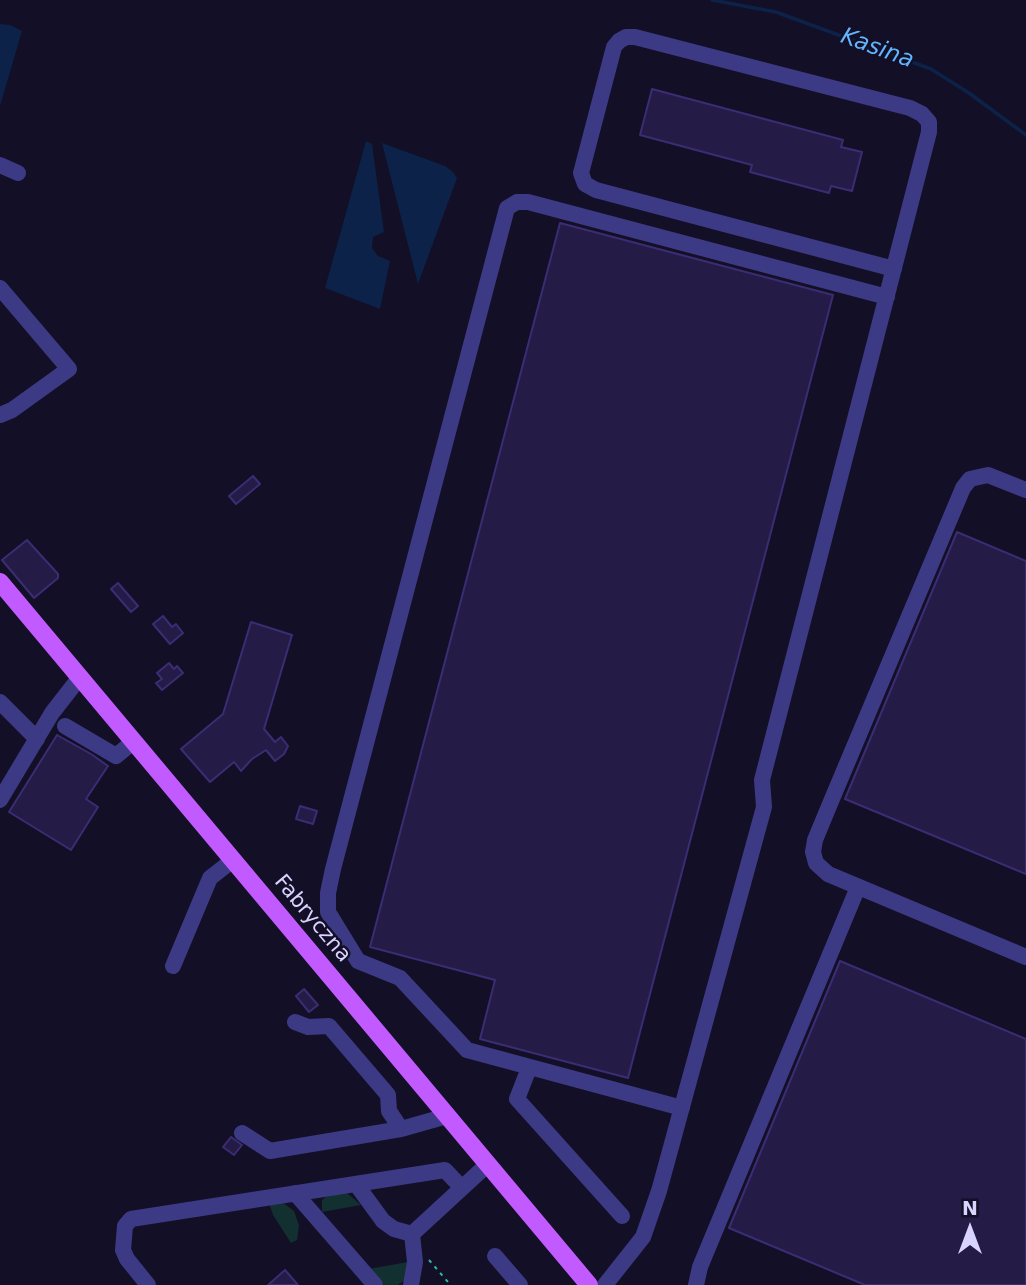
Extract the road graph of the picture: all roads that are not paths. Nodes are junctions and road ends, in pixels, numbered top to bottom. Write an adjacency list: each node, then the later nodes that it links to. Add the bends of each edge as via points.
1 (0, 165): 2 (street)
2 (18, 173)
3 (894, 269): 3 (street, via 929,132 929,122 922,114 635,37 626,37 614,47 581,173 585,184); 5 (street)
4 (0, 288): 6 (street, via 69,369)
5 (887, 297): 20 (street, via 528,202 507,208 348,809 327,905 358,961 400,978 464,1048); 21 (street, via 762,780 764,807)
6 (0, 415)
7 (1026, 489): 16 (street, via 988,475 977,476 967,481 948,522 814,844 813,856 819,866)
8 (0, 582): 9 (main road, Fabryczna)
9 (80, 677): 12 (street); 13 (main road, Fabryczna)
10 (0, 702): 12 (street)
11 (65, 726): 13 (street, via 116,756)
12 (37, 739): 14 (street)
13 (134, 741): 15 (main road, Fabryczna)
14 (0, 800)
15 (233, 860): 18 (street, via 210,878); 22 (main road, Fabryczna)
16 (858, 887): 17 (street); 38 (street)
17 (1026, 957)
18 (173, 966)
19 (295, 1022): 23 (street, via 329,1026 388,1095 389,1111)
20 (529, 1068): 21 (street); 29 (street, via 517,1099)
21 (682, 1108): 37 (street, via 643,1237)
22 (447, 1116): 23 (street); 25 (main road, Fabryczna)
23 (401, 1129): 24 (street, via 270,1150)
24 (242, 1133)
25 (488, 1164): 27 (street); 36 (main road, Fabryczna)
26 (356, 1184): 27 (street, via 445,1170); 28 (street); 30 (street, via 383,1221)
27 (462, 1188): 30 (street)
28 (295, 1194): 32 (street, via 131,1219 125,1226 123,1250); 33 (street)
29 (622, 1216)
30 (412, 1234): 34 (street, via 415,1262)
31 (495, 1256): 35 (street)
32 (148, 1285)
33 (375, 1285)
34 (411, 1285)
35 (520, 1285)
36 (589, 1285)
37 (605, 1285)
38 (696, 1285)

